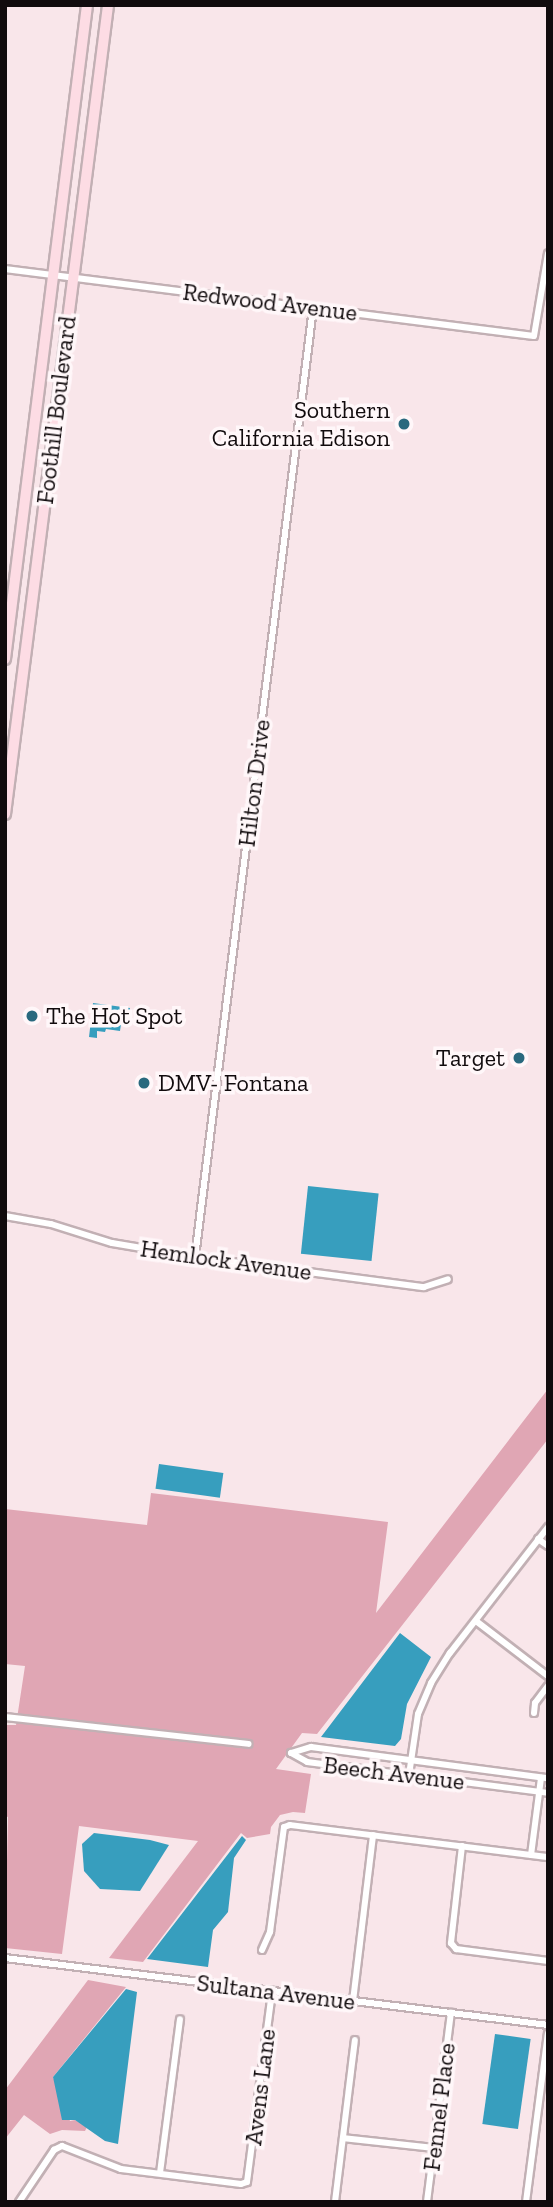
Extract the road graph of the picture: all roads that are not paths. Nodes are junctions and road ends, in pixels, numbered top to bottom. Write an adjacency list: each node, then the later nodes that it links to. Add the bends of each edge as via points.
1 (87, 5): 5 (main road, Foothill Boulevard)
2 (108, 5): 6 (main road, Foothill Boulevard)
3 (548, 253): 7 (street, Redwood Avenue, via 534,336)
4 (5, 269): 5 (street, Redwood Avenue)
5 (53, 275): 6 (street, Redwood Avenue); 8 (main road, Foothill Boulevard)
6 (71, 278): 7 (street, Redwood Avenue); 9 (main road, Foothill Boulevard)
7 (313, 308): 11 (street, Hilton Drive)
8 (5, 659)
9 (5, 814)
10 (5, 1216): 11 (street, Hemlock Avenue, via 112,1243)
11 (195, 1257): 12 (street, Hemlock Avenue, via 424,1287)
12 (449, 1279)
13 (548, 1527): 14 (street)
14 (538, 1539): 15 (street); 16 (street)
15 (548, 1546)
16 (476, 1621): 17 (street); 22 (street, via 424,1697)
17 (548, 1676)
18 (548, 1686): 19 (street, via 535,1703)
19 (534, 1713)
20 (5, 1717): 21 (street)
21 (249, 1744)
22 (411, 1760): 23 (street); 23 (street, Beech Avenue, via 311,1747 291,1753 307,1762); 24 (street, Beech Avenue)
23 (409, 1775): 25 (street, Beech Avenue)
24 (544, 1778): 25 (street)
25 (539, 1792): 26 (street, Beech Avenue); 29 (street)
26 (548, 1793)
27 (373, 1835): 28 (street); 31 (street, via 284,1827 270,1933); 35 (street)
28 (462, 1846): 29 (street); 33 (street, via 451,1943 456,1949)
29 (531, 1855): 30 (street)
30 (548, 1857)
31 (262, 1950)
32 (5, 1958): 34 (street, Sultana Avenue)
33 (548, 1961)
34 (272, 1991): 35 (street, Sultana Avenue); 44 (street, Avens Lane, via 247,2182)
35 (354, 2001): 36 (street, Sultana Avenue)
36 (451, 2013): 38 (street, Sultana Avenue); 43 (street, Fennel Place)
37 (180, 2019): 44 (street)
38 (548, 2025)
39 (548, 2033): 41 (street)
40 (355, 2040): 42 (street)
41 (544, 2096): 48 (street)
42 (343, 2138): 43 (street); 46 (street)
43 (433, 2148): 47 (street, Fennel Place)
44 (160, 2174): 45 (street, via 121,2169 62,2146 54,2150)
45 (19, 2202)
46 (335, 2202)
47 (427, 2202)
48 (526, 2202)

